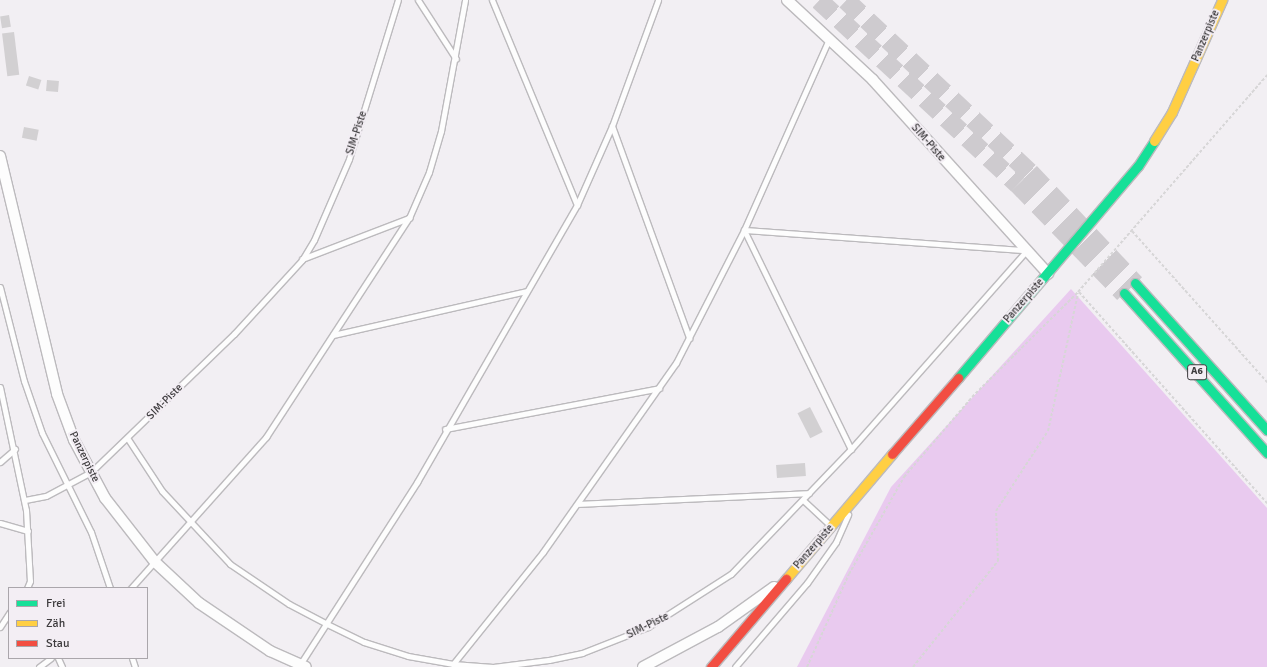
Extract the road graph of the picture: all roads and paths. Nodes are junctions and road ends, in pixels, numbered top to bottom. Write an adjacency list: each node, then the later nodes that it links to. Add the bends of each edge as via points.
1 (398, 0): 19 (lane, SIM-Piste, via 349,159 314,240)
2 (418, 0): 9 (lane)
3 (464, 0): 9 (lane)
4 (492, 0): 14 (lane)
5 (658, 0): 11 (lane)
6 (787, 0): 8 (street, SIM-Piste)
7 (1222, 0): 20 (main road, Panzerpiste, via 1157,138 1095,221)
8 (830, 37): 16 (lane); 18 (street, SIM-Piste)
9 (456, 58): 15 (lane, via 429,172)
10 (1267, 75): 17 (path)
11 (612, 126): 14 (lane); 27 (lane)
12 (0, 156): 13 (street, Panzerpiste)
13 (4, 188): 39 (street, Panzerpiste, via 57,394)
14 (577, 205): 23 (lane)
15 (409, 218): 19 (lane, SIM-Piste); 26 (lane)
16 (744, 230): 18 (lane); 27 (lane); 36 (lane)
17 (1132, 231): 24 (path); 28 (path)
18 (1027, 250): 20 (street, SIM-Piste); 36 (lane, SIM-Piste)
19 (302, 260): 34 (lane, SIM-Piste, via 256,311)
20 (1048, 274): 44 (main road, Panzerpiste)
21 (1135, 282): 33 (main road, A6)
22 (0, 287): 40 (lane, via 24,381)
23 (526, 290): 26 (lane); 32 (lane)
24 (1078, 292): 45 (path); 68 (path, via 972,396 904,476 849,574); 69 (path, via 1048,431 996,511 998,561)
25 (1124, 293): 37 (main road, A6)
26 (332, 335): 48 (lane, via 266,437)
27 (689, 338): 30 (lane)
28 (1267, 382)
29 (0, 388): 31 (lane)
30 (659, 388): 32 (lane); 46 (lane)
31 (2, 405): 35 (lane)
32 (445, 429): 60 (lane, via 416,482)
33 (1267, 430)
34 (128, 439): 39 (lane, SIM-Piste); 48 (lane, SIM-Piste, via 143,466)
35 (15, 449): 38 (lane); 42 (lane)
36 (851, 449): 41 (lane, SIM-Piste)
37 (1267, 453)
38 (0, 462)
39 (91, 472): 40 (lane, SIM-Piste); 51 (street, Panzerpiste, via 124,526)
40 (66, 487): 42 (lane, SIM-Piste); 56 (lane, via 91,532)
41 (810, 493): 43 (lane, SIM-Piste); 46 (lane)
42 (25, 500): 50 (lane)
43 (803, 500): 49 (lane); 62 (lane, SIM-Piste, via 731,574 648,627 582,653 549,660 493,667)
44 (853, 501): 49 (main road, Panzerpiste); 67 (lane, via 836,542 807,583)
45 (1267, 503)
46 (578, 504): 62 (lane)
47 (0, 523): 50 (lane)
48 (190, 524): 51 (lane); 60 (lane, SIM-Piste, via 230,564 258,584)
49 (832, 526): 52 (main road, Panzerpiste)
50 (28, 531): 53 (lane)
51 (155, 562): 57 (lane); 63 (street, Panzerpiste, via 220,620 270,651)
52 (788, 577): 65 (street, Panzerpiste, via 718,627); 66 (main road, Panzerpiste)
53 (30, 581): 54 (lane); 55 (lane)
54 (27, 587)
55 (33, 587)
56 (110, 587)
57 (132, 587)
58 (8, 614): 59 (lane)
59 (1, 623)
60 (327, 624): 62 (lane, SIM-Piste, via 364,642 400,654); 63 (lane)
61 (50, 659): 64 (lane)
62 (453, 664)
63 (302, 666)
64 (39, 667)
65 (643, 667)
66 (711, 667)
67 (734, 667)
68 (807, 667)
69 (913, 667)

